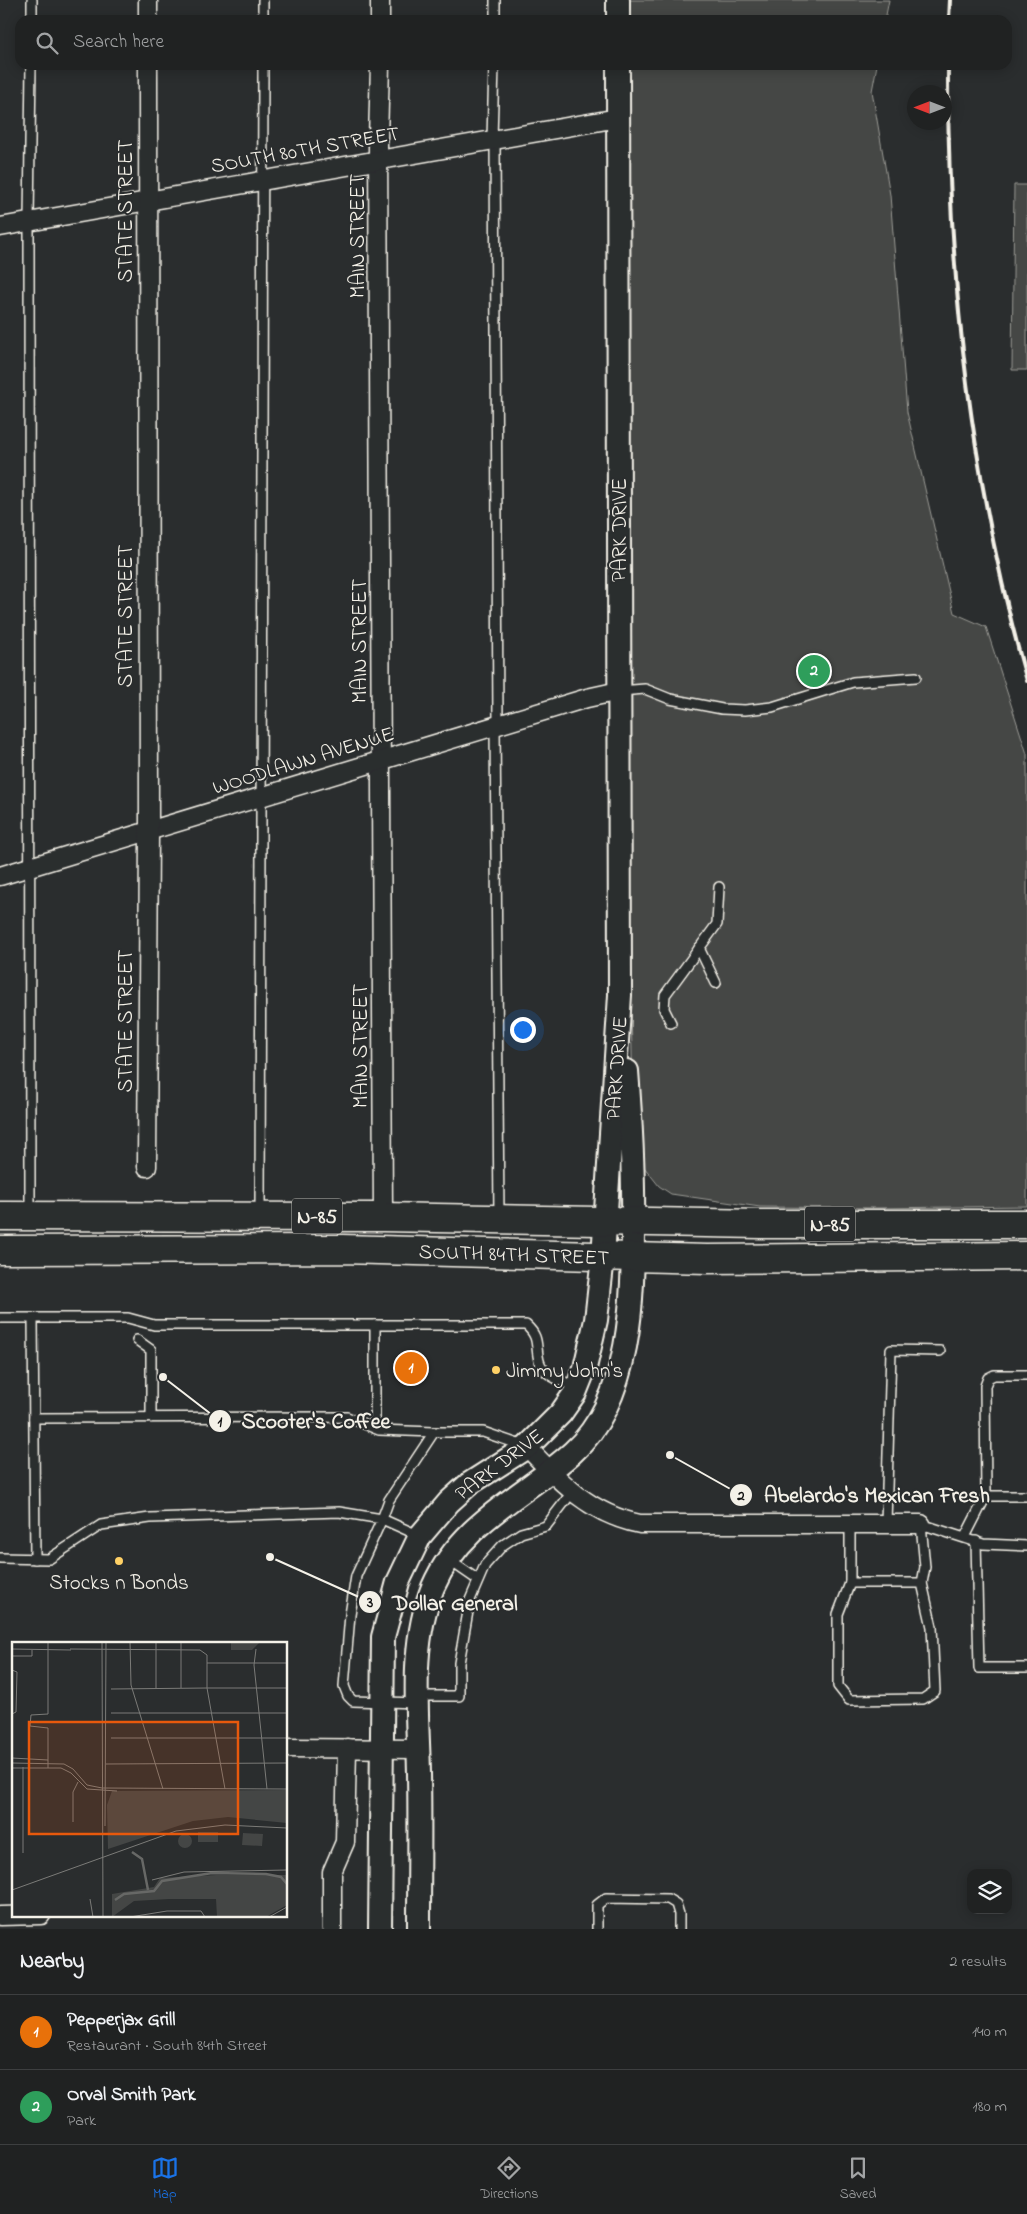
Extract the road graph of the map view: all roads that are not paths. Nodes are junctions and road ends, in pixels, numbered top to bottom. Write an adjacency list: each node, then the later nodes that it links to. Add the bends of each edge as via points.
1 (32, 0): 7 (lane)
2 (148, 0): 8 (street)
3 (263, 0): 9 (lane)
4 (380, 0): 10 (street)
5 (495, 0): 11 (lane)
6 (618, 0): 12 (street)
7 (32, 15)
8 (148, 15)
9 (263, 15)
10 (380, 15)
11 (495, 15)
12 (618, 15)
13 (31, 70): 24 (lane)
14 (148, 70): 23 (street, STATE STREET)
15 (264, 70): 22 (lane)
16 (380, 70): 21 (street, MAIN STREET)
17 (494, 70): 20 (lane)
18 (618, 70): 19 (street, PARK DRIVE)
19 (618, 118): 20 (street, SOUTH 80TH STREET); 27 (street, PARK DRIVE)
20 (493, 139): 21 (street, SOUTH 80TH STREET); 28 (lane)
21 (379, 159): 22 (street, SOUTH 80TH STREET); 29 (street, MAIN STREET)
22 (264, 180): 23 (street, SOUTH 80TH STREET); 30 (lane)
23 (147, 200): 24 (street, SOUTH 80TH STREET); 31 (street, STATE STREET)
24 (29, 222): 25 (street, SOUTH 80TH STREET); 32 (lane)
25 (0, 227)
26 (916, 677): 27 (lane, via 853,682 772,707 745,710 670,699 645,689)
27 (620, 691): 28 (street, WOODLAWN AVENUE); 37 (street, PARK DRIVE)
28 (496, 725): 29 (street, WOODLAWN AVENUE); 44 (lane)
29 (382, 760): 30 (street, WOODLAWN AVENUE); 43 (street, MAIN STREET)
30 (260, 797): 31 (street, WOODLAWN AVENUE); 42 (lane)
31 (149, 831): 32 (street, WOODLAWN AVENUE); 39 (street, STATE STREET)
32 (30, 867): 33 (street, WOODLAWN AVENUE); 41 (lane)
33 (0, 876)
34 (719, 887): 35 (lane, via 717,924)
35 (699, 948): 36 (lane); 38 (lane, via 665,995 664,1009)
36 (716, 983)
37 (620, 995): 45 (street, PARK DRIVE); 46 (street, PARK DRIVE, via 631,1114)
38 (671, 1023)
39 (147, 1167)
40 (0, 1216): 41 (main road, SOUTH 84TH STREET / N-85)
41 (30, 1216): 42 (main road, SOUTH 84TH STREET / N-85)
42 (260, 1216): 43 (main road, SOUTH 84TH STREET / N-85)
43 (383, 1217): 44 (main road, SOUTH 84TH STREET / N-85)
44 (499, 1220): 45 (main road, SOUTH 84TH STREET / N-85)
45 (605, 1222): 46 (main road, SOUTH 84TH STREET / N-85); 50 (street, PARK DRIVE)
46 (633, 1222): 47 (main road, SOUTH 84TH STREET / N-85); 51 (street, PARK DRIVE)
47 (1027, 1224)
48 (0, 1250): 50 (main road, SOUTH 84TH STREET / N-85, via 342,1249)
49 (1027, 1256): 51 (main road, SOUTH 84TH STREET / N-85)
50 (603, 1257): 51 (main road, SOUTH 84TH STREET / N-85); 58 (street, PARK DRIVE, via 594,1334)
51 (633, 1258): 64 (street, PARK DRIVE, via 628,1333 611,1393 591,1431 576,1450)
52 (0, 1318): 53 (lane)
53 (33, 1318): 54 (lane, via 128,1318 154,1325); 60 (lane)
54 (375, 1325): 58 (lane, via 526,1325 537,1340 539,1362 546,1372); 61 (lane)
55 (137, 1340): 59 (lane, via 151,1350)
56 (940, 1351): 70 (lane, via 891,1350)
57 (1027, 1375): 66 (lane, via 994,1375 988,1378 985,1386)
58 (577, 1387): 63 (street, PARK DRIVE, via 561,1413)
59 (151, 1417): 60 (lane); 61 (lane, via 347,1417)
60 (34, 1418): 77 (lane)
61 (375, 1428): 62 (lane)
62 (434, 1432): 63 (lane, via 483,1432); 68 (lane, via 389,1500)
63 (526, 1446): 64 (street); 72 (street, PARK DRIVE, via 469,1484 448,1502)
64 (550, 1472): 65 (street); 78 (street, PARK DRIVE, via 478,1525)
65 (573, 1491): 69 (street, via 607,1515 640,1524); 79 (lane, via 546,1526 522,1533 504,1544 485,1565)
66 (986, 1496): 67 (lane); 73 (lane)
67 (1027, 1496)
68 (382, 1520): 72 (lane); 77 (lane, via 339,1512 150,1518 101,1525 49,1559); 84 (lane, via 356,1576 344,1686 352,1701)
69 (850, 1523): 70 (street); 80 (lane)
70 (886, 1523): 71 (street)
71 (921, 1524): 73 (lane); 81 (lane, via 925,1567)
72 (420, 1536): 84 (street, PARK DRIVE, via 389,1608 383,1637)
73 (965, 1537): 74 (lane)
74 (976, 1541): 75 (lane); 82 (lane, via 979,1668)
75 (1027, 1546)
76 (0, 1558): 77 (lane)
77 (35, 1559)
78 (448, 1560): 79 (lane); 83 (street, PARK DRIVE, via 426,1608)
79 (478, 1580): 83 (lane, via 470,1600 459,1663 459,1696)
80 (850, 1583): 81 (lane); 81 (lane, via 838,1614 838,1686 849,1700 923,1699 935,1691 932,1628)
81 (922, 1583)
82 (1027, 1668)
83 (418, 1700): 84 (lane); 88 (street, PARK DRIVE)
84 (381, 1703): 87 (street, PARK DRIVE)
85 (288, 1748): 86 (street)
86 (347, 1748): 87 (street); 89 (street, via 345,1842 332,1872)
87 (380, 1748): 88 (street); 90 (street, PARK DRIVE)
88 (419, 1749): 91 (street, PARK DRIVE)
89 (332, 1929)
90 (380, 1929)
91 (419, 1929)
92 (597, 1929): 93 (lane, via 597,1905 606,1898 668,1899 676,1904)
93 (679, 1929)

